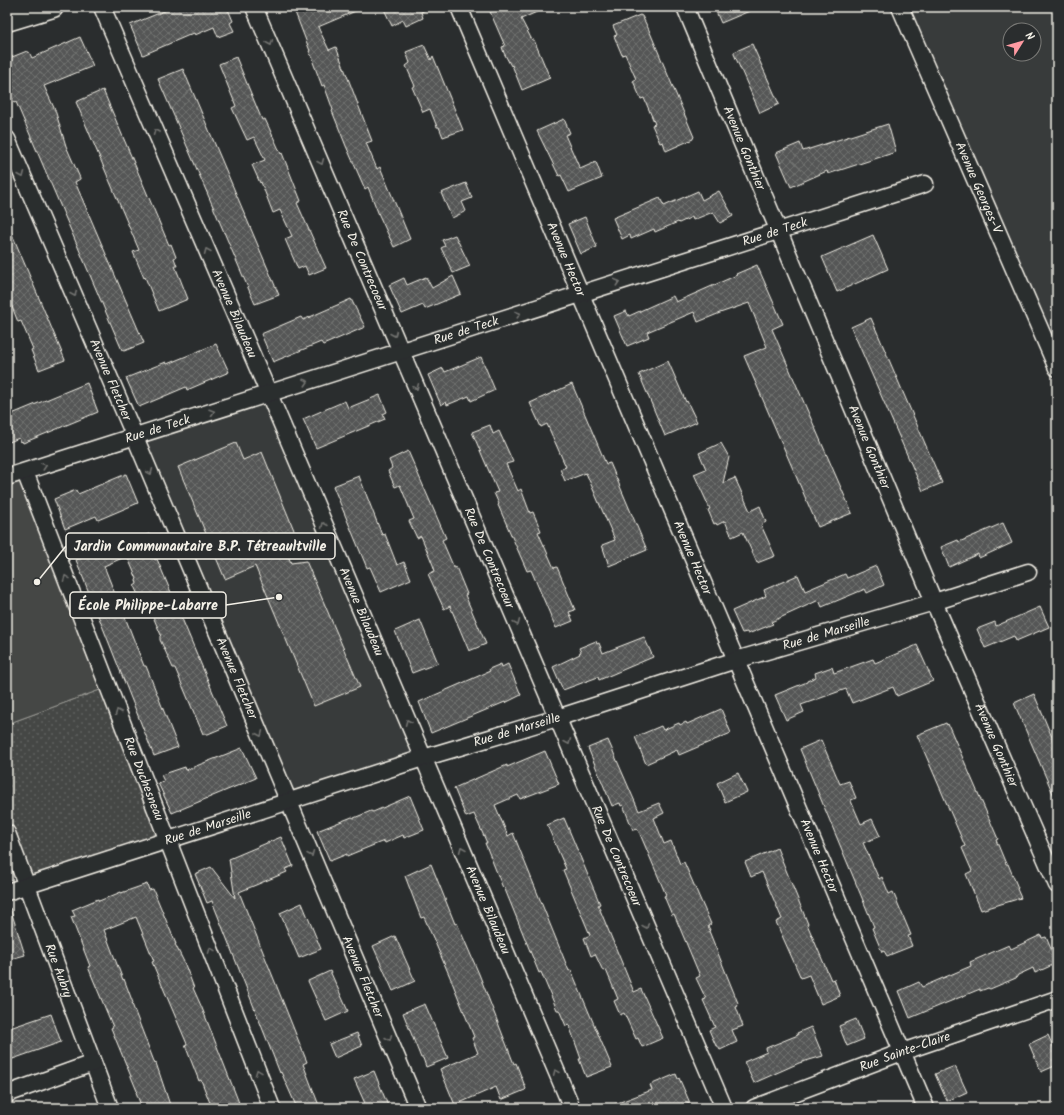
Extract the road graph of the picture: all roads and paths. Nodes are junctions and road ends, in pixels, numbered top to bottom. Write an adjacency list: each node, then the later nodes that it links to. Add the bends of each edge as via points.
1 (53, 7): 7 (main road)
2 (102, 7): 14 (street, Avenue Bilaudeau, one-way to 2)
3 (254, 7): 12 (street, Rue De Contrecoeur, one-way to 12)
4 (459, 7): 11 (street, Avenue Hector)
5 (685, 7): 10 (street, Avenue Gonthier)
6 (900, 7): 13 (street, Avenue Georges-V)
7 (7, 20)
8 (7, 139): 15 (street, Avenue Fletcher, one-way to 15)
9 (925, 184): 10 (street, Rue de Teck)
10 (778, 231): 11 (street, Rue de Teck, one-way to 10); 19 (street, Avenue Gonthier)
11 (580, 294): 12 (street, Rue de Teck, one-way to 11); 20 (street, Avenue Hector)
12 (401, 351): 14 (street, Rue de Teck, one-way to 12); 21 (street, Rue De Contrecoeur, one-way to 21)
13 (1057, 368)
14 (269, 394): 15 (street, Rue de Teck, one-way to 14); 22 (street, Avenue Bilaudeau, one-way to 14)
15 (135, 436): 16 (street, Rue de Teck, one-way to 15); 23 (street, Avenue Fletcher, one-way to 23)
16 (25, 472): 17 (street, Rue de Teck); 25 (street, Rue Duchesneau, one-way to 16)
17 (7, 476)
18 (1028, 572): 19 (street, Rue de Marseille)
19 (934, 602): 20 (street, Rue de Marseille); 26 (street, Avenue Gonthier)
20 (736, 660): 21 (street, Rue de Marseille); 30 (street, Avenue Hector)
21 (557, 718): 22 (street, Rue de Marseille); 37 (street, Rue De Contrecoeur, one-way to 37)
22 (423, 758): 23 (street, Rue de Marseille); 36 (street, Avenue Bilaudeau, one-way to 22)
23 (289, 802): 25 (street, Rue de Marseille); 35 (street, Avenue Fletcher, one-way to 35)
24 (7, 833): 27 (street, Rue Aubry)
25 (169, 841): 27 (street, Rue de Marseille); 34 (street, Rue Duchesneau, one-way to 25)
26 (1057, 885)
27 (26, 887): 28 (street, Rue de Marseille); 31 (street, Rue Aubry)
28 (7, 892)
29 (1057, 999): 30 (street, Rue Sainte-Claire)
30 (902, 1052): 38 (street, Rue Sainte-Claire); 39 (street, Avenue Hector)
31 (93, 1063): 32 (street); 33 (street, Rue Aubry)
32 (7, 1094)
33 (110, 1108)
34 (272, 1108)
35 (418, 1108)
36 (572, 1108)
37 (724, 1108)
38 (754, 1108)
39 (926, 1108)

